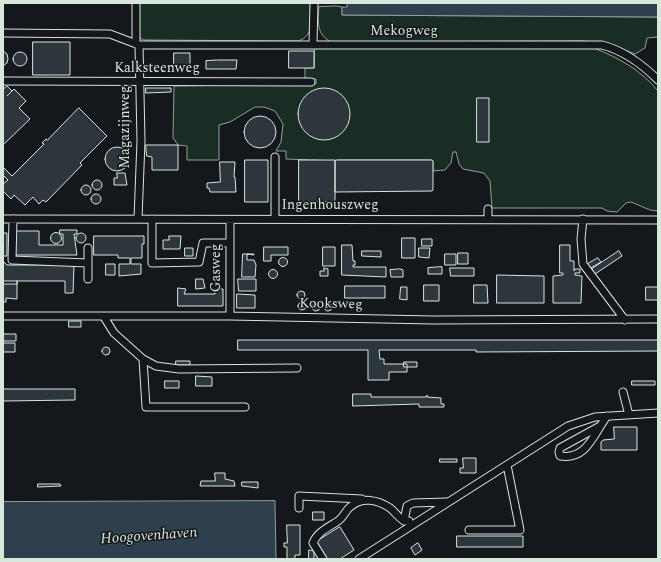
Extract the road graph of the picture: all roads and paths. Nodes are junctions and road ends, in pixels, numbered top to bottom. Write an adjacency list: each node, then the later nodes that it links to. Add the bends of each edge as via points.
1 (136, 3): 4 (street, Magazijnweg)
2 (314, 3): 5 (street)
3 (3, 33): 4 (street, via 110,34)
4 (137, 44): 5 (street, Mekogweg); 8 (street, Magazijnweg)
5 (313, 44): 6 (street, Mekogweg, via 602,45 630,57)
6 (658, 80)
7 (3, 81): 8 (street, Kalksteenweg)
8 (138, 82): 9 (street, Kalksteenweg); 15 (street, Magazijnweg)
9 (311, 82)
10 (275, 157): 17 (street)
11 (488, 209): 12 (street)
12 (488, 218): 17 (street, Ingenhouszweg); 18 (street, Ingenhouszweg)
13 (3, 219): 14 (street, Ingenhouszweg)
14 (13, 219): 15 (street, Ingenhouszweg); 23 (street, via 12,260)
15 (138, 219): 16 (street, Ingenhouszweg)
16 (152, 219): 19 (street, Ingenhouszweg); 21 (street, via 152,263 199,262 203,243)
17 (275, 219): 19 (street, Ingenhouszweg)
18 (584, 219): 20 (street, Ingenhouszweg); 29 (street, via 581,239 583,264)
19 (230, 220): 21 (street, Gasweg)
20 (658, 220)
21 (230, 243): 26 (street, Gasweg)
22 (88, 248): 23 (street)
23 (88, 263): 24 (street)
24 (88, 279)
25 (3, 316): 27 (street, Kooksweg)
26 (230, 316): 27 (street, Kooksweg); 29 (street, Kooksweg)
27 (104, 317): 30 (street, via 114,333)
28 (658, 319): 29 (street, Kooksweg)
29 (625, 320)
30 (143, 359): 31 (street, via 156,366 180,369); 33 (street, via 146,407)
31 (298, 368)
32 (623, 392): 35 (street)
33 (245, 407)
34 (658, 413): 35 (street)
35 (630, 415): 36 (street)
36 (607, 416): 37 (street); 38 (street, via 588,418 568,426)
37 (600, 426): 37 (street, via 586,448 569,457 560,456 560,448)
38 (507, 465): 40 (street); 44 (street, via 520,530)
39 (368, 499): 41 (street, via 299,496); 42 (street, via 391,509); 45 (street, via 358,501 341,519 315,536 313,543)
40 (447, 502): 42 (street, via 413,503 407,506); 43 (street)
41 (299, 508)
42 (404, 521): 43 (street)
43 (415, 523): 46 (street)
44 (469, 530)
45 (323, 559)
46 (359, 559)

